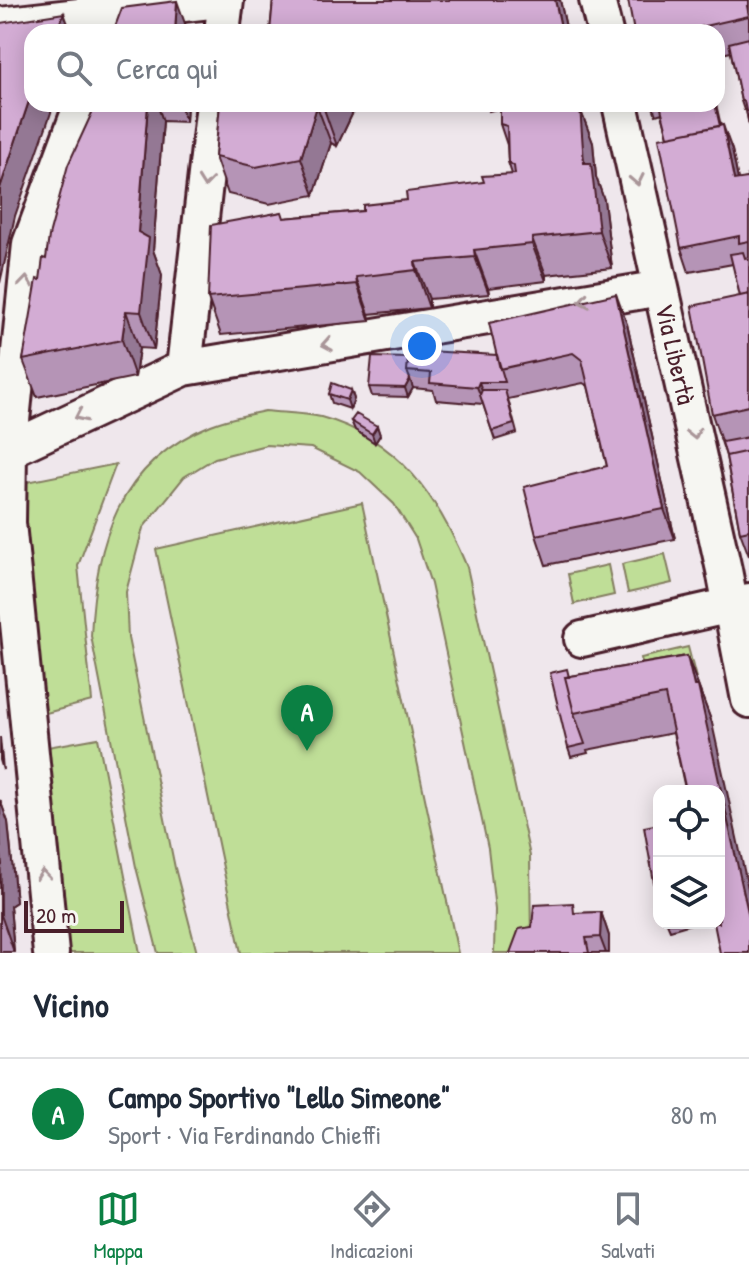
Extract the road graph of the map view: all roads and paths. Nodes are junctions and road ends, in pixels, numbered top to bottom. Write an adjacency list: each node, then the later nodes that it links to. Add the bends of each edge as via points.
1 (219, 0): 4 (street)
2 (226, 0): 5 (street)
3 (597, 0): 6 (street)
4 (115, 14): 7 (street)
5 (223, 24)
6 (603, 24)
7 (0, 25)
8 (79, 112): 13 (street, one-way to 8, via 30,244)
9 (213, 112): 12 (street, one-way to 12)
10 (622, 112): 11 (street, Via Libertà, one-way to 11)
11 (661, 288): 12 (street, one-way to 12); 14 (street, Via Libertà, one-way to 14)
12 (184, 368): 13 (street, one-way to 13)
13 (5, 450): 17 (street, one-way to 13)
14 (740, 603): 15 (street); 16 (street, Via Libertà)
15 (582, 639)
16 (749, 700)
17 (51, 953)

